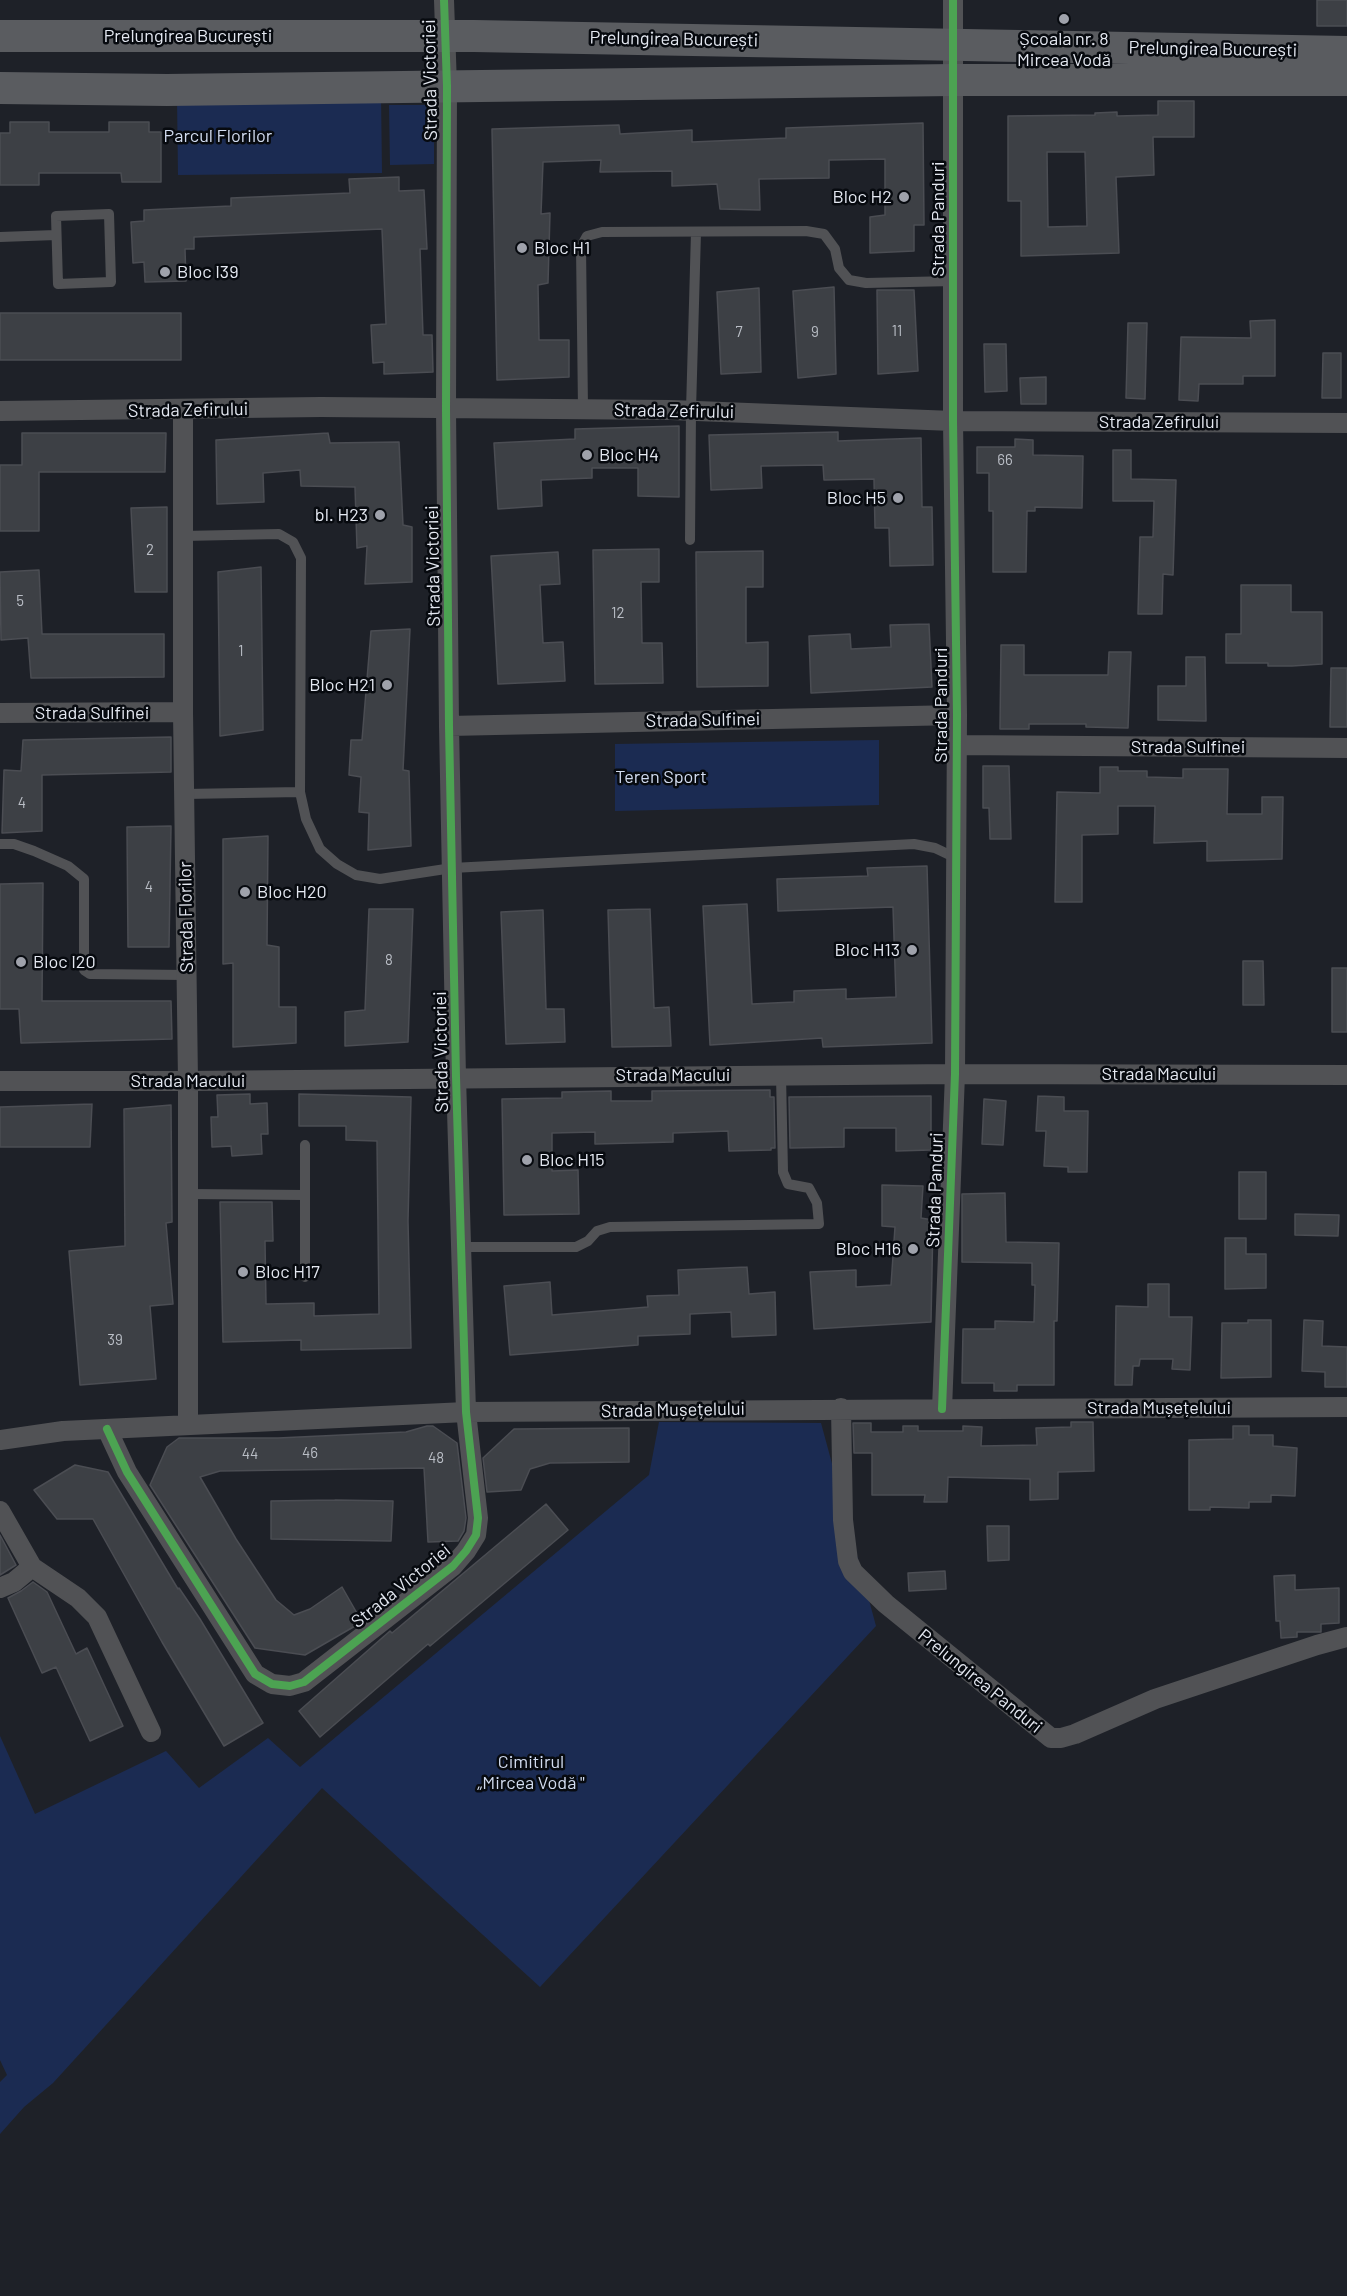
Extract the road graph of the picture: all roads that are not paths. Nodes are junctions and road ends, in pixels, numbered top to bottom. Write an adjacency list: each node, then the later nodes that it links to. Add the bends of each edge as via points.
1 (444, 0): 3 (street, Strada Victoriei)
2 (953, 0): 5 (street, Strada Panduri)
3 (445, 35): 4 (main road, Prelungirea București); 5 (main road, Prelungirea București); 9 (street, Strada Victoriei)
4 (0, 36)
5 (953, 44): 6 (main road, Prelungirea București); 7 (street, Strada Panduri)
6 (1347, 52)
7 (953, 80): 8 (main road, Prelungirea București); 9 (main road, Prelungirea București); 14 (street, Strada Panduri)
8 (1347, 80)
9 (447, 86): 10 (main road, Prelungirea București); 15 (street, Strada Victoriei)
10 (0, 88)
11 (696, 231): 14 (lane, via 824,234 835,249 838,268 849,280); 16 (lane, via 602,232 587,236 581,247); 18 (lane)
12 (56, 235): 12 (lane, via 56,216 109,214 111,282 58,284); 13 (lane)
13 (0, 237)
14 (953, 281): 20 (street, Strada Panduri)
15 (446, 409): 16 (street, Strada Zefirului); 17 (street, Strada Zefirului); 27 (street, Strada Victoriei)
16 (583, 409): 18 (street, Strada Zefirului)
17 (183, 410): 19 (street, Strada Zefirului); 22 (street, Strada Florilor)
18 (691, 410): 20 (street, Strada Zefirului); 23 (lane)
19 (0, 411)
20 (953, 421): 21 (street, Strada Zefirului); 26 (street, Strada Panduri)
21 (1347, 423)
22 (183, 536): 24 (street, Strada Florilor); 30 (lane, via 279,534 293,542 301,558)
23 (690, 540)
24 (183, 712): 25 (street, Strada Sulfinei); 31 (street, Strada Florilor)
25 (0, 713)
26 (957, 715): 27 (street, Strada Sulfinei); 28 (street, Strada Panduri)
27 (450, 726): 34 (street, Strada Victoriei)
28 (957, 745): 29 (street, Strada Sulfinei); 33 (street, Strada Panduri)
29 (1347, 748)
30 (300, 792): 31 (lane); 34 (lane, via 306,819 320,849 356,875 380,879)
31 (185, 794): 35 (street, Strada Florilor)
32 (0, 844): 35 (lane, via 34,851 68,866 84,879 84,970 90,974)
33 (956, 858): 34 (lane, via 914,844); 36 (street, Strada Panduri)
34 (452, 868): 39 (street, Strada Victoriei)
35 (187, 975): 41 (street, Strada Florilor)
36 (955, 1074): 37 (street, Strada Macului); 38 (street, Strada Macului); 49 (street, Strada Panduri)
37 (781, 1075): 39 (street, Strada Macului); 45 (lane, via 783,1172 788,1184 809,1188 817,1203 819,1224 610,1227 597,1231 576,1247)
38 (1347, 1075)
39 (456, 1077): 41 (street, Strada Macului); 45 (street, Strada Victoriei)
40 (0, 1081): 41 (street, Strada Macului)
41 (188, 1081): 43 (street, Strada Florilor)
42 (305, 1145): 44 (lane)
43 (188, 1194): 44 (lane); 51 (street, Strada Florilor)
44 (304, 1195): 46 (lane)
45 (461, 1247): 50 (street, Strada Victoriei)
46 (305, 1277)
47 (1347, 1407): 49 (street, Strada Mușețelului)
48 (841, 1408): 49 (street, Strada Mușețelului); 50 (street, Strada Mușețelului); 57 (street, Prelungirea Panduri, via 843,1520 853,1572 886,1604 1050,1738 1075,1734 1155,1699)
49 (942, 1409)
50 (466, 1412): 51 (street, Strada Mușețelului); 52 (street, Strada Victoriei, via 478,1518 476,1535 466,1551 453,1566 304,1682 290,1686 255,1674 127,1472)
51 (188, 1424): 52 (street, Strada Mușețelului)
52 (107, 1429): 53 (street, Strada Mușețelului)
53 (0, 1440)
54 (0, 1511): 55 (street)
55 (32, 1566): 56 (street); 58 (street, via 78,1598 97,1617)
56 (0, 1588)
57 (1347, 1637)
58 (151, 1732)

